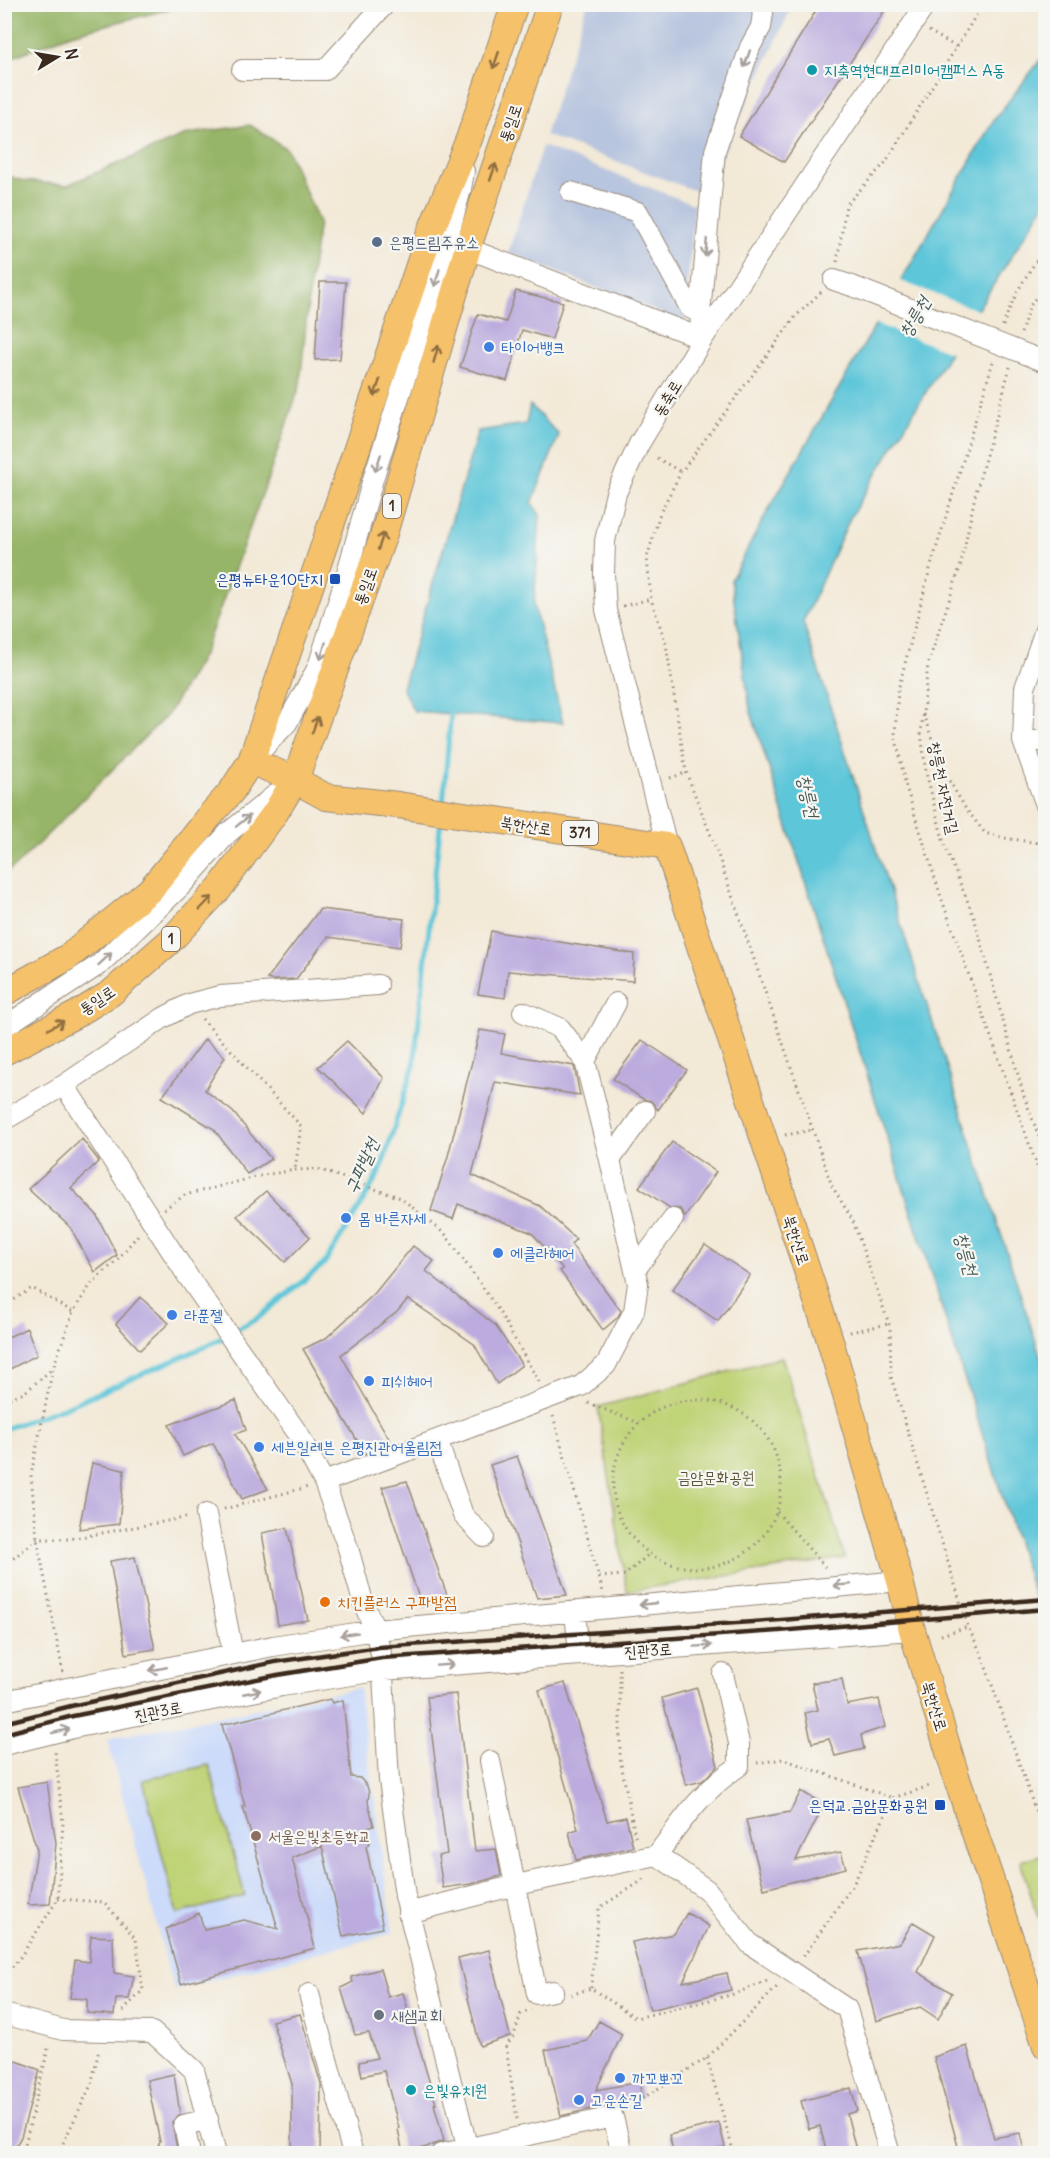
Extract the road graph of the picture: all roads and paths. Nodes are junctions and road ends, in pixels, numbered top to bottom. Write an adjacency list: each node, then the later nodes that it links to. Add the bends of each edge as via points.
1 (385, 4): 9 (street, via 325,70)
2 (515, 4): 10 (main road, 통일로, one-way to 10)
3 (550, 4): 13 (main road, 통일로 / 1, one-way to 3)
4 (759, 4): 16 (street, one-way to 16, via 763,13 761,27 750,47 715,151)
5 (926, 4): 19 (street, 동축로)
6 (983, 4): 8 (path)
7 (927, 30): 8 (path)
8 (956, 47): 14 (path, via 885,163 846,205)
9 (242, 70)
10 (469, 139): 31 (main road, 통일로, one-way to 31, via 430,233); 31 (street, one-way to 31, via 461,189 435,284 318,667 287,723)
11 (571, 192): 16 (street, via 638,212 690,308)
12 (1046, 248): 17 (path, via 1031,266)
13 (467, 250): 19 (street); 34 (main road, 통일로 / 1, one-way to 13, via 383,537)
14 (843, 283): 21 (street, bridge); 24 (path, via 796,316)
15 (1046, 284): 18 (path, via 1029,307)
16 (700, 313): 19 (street)
17 (1001, 335)
18 (1020, 336)
19 (702, 340): 38 (street, 동축로, via 639,444 616,493 605,541 606,610)
20 (994, 356): 57 (path, via 927,580 898,690 894,734 906,787 941,897)
21 (1046, 362)
22 (1010, 365): 28 (path, 창릉천 자전거길, via 961,564 928,664)
23 (657, 458): 24 (path)
24 (681, 472): 25 (path, via 660,513 647,558)
25 (651, 599): 26 (path); 32 (path, via 666,644)
26 (622, 606)
27 (1045, 631): 29 (street, via 1025,688)
28 (922, 712): 36 (path, via 944,772 966,809 986,832); 53 (path, 창릉천 자전거길, via 926,772 944,844 974,917 1024,1096)
29 (1023, 741): 30 (street); 35 (street)
30 (1046, 741)
31 (251, 761): 34 (main road, 북한산로 / 371); 41 (main road, 통일로, via 231,792 150,890 68,957)
32 (686, 772): 33 (path); 51 (path)
33 (670, 778)
34 (294, 780): 38 (main road, 북한산로 / 371, via 326,798 398,804); 45 (street, one-way to 34, via 100,964 183,884 228,833); 46 (main road, 통일로 / 1, one-way to 34, via 111,993 169,942 219,890)
35 (1046, 805)
36 (1038, 842): 37 (path); 39 (path)
37 (1046, 844)
38 (667, 846): 79 (main road, 북한산로, via 829,1337)
39 (1046, 874)
40 (378, 985): 43 (street, via 220,996)
41 (4, 993)
42 (616, 1003): 47 (street)
43 (189, 1004): 48 (street); 55 (path, via 301,1126)
44 (522, 1012): 47 (street, via 560,1028)
45 (4, 1027)
46 (4, 1052)
47 (585, 1061): 54 (street)
48 (64, 1085): 50 (street); 70 (street, via 189,1278 299,1435)
49 (645, 1111): 54 (street)
50 (4, 1120)
51 (812, 1130): 52 (path); 62 (path, via 832,1186 853,1221)
52 (785, 1135)
53 (1046, 1156)
54 (610, 1160): 59 (street)
55 (295, 1170)
56 (353, 1181): 65 (path, via 401,1198 446,1235)
57 (1046, 1191)
58 (672, 1219): 59 (street)
59 (635, 1270): 65 (street, via 638,1284 634,1311 606,1365 581,1386)
60 (4, 1306): 61 (path, via 32,1288)
61 (74, 1312)
62 (888, 1324): 63 (path); 82 (path, via 891,1377)
63 (850, 1332)
64 (53, 1368): 67 (path, via 24,1393)
65 (557, 1396): 68 (path); 69 (street); 78 (path)
66 (47, 1399): 74 (path, via 31,1474)
67 (4, 1400)
68 (639, 1423): 71 (path, via 660,1408 683,1401 708,1401 732,1407 753,1421 769,1440 779,1463 782,1488); 75 (path, via 624,1442 615,1466 613,1491 618,1515 631,1537)
69 (437, 1440): 70 (street); 73 (street, via 463,1515)
70 (324, 1482): 72 (path); 83 (street)
71 (777, 1512): 75 (path, via 765,1535 746,1553 723,1565 689,1568); 77 (path)
72 (206, 1514): 74 (path, via 70,1539); 86 (street)
73 (484, 1537)
74 (37, 1539): 76 (path); 91 (path)
75 (649, 1554): 78 (path, via 625,1575)
76 (4, 1566)
77 (825, 1567)
78 (599, 1577): 80 (path)
79 (900, 1581): 81 (street, one-way to 81); 84 (main road, 북한산로)
80 (604, 1595)
81 (575, 1611): 83 (street); 87 (street)
82 (968, 1628): 85 (path); 99 (path, via 981,1653)
83 (375, 1630): 86 (street, one-way to 86); 89 (street)
84 (912, 1630): 87 (street, 진관3로, one-way to 84); 113 (main road, 북한산로)
85 (941, 1635)
86 (233, 1654): 92 (street, one-way to 92)
87 (579, 1655): 89 (street, 진관3로, one-way to 87)
88 (619, 1662): 100 (path, via 620,1758)
89 (383, 1670): 93 (street, 진관3로, one-way to 89, via 270,1688); 103 (street, via 389,1780)
90 (723, 1674): 96 (street, via 739,1743)
91 (64, 1676)
92 (4, 1701)
93 (4, 1744)
94 (54, 1744): 102 (path, via 63,1823)
95 (490, 1761): 101 (street)
96 (739, 1766): 98 (path, via 783,1759); 100 (street, via 717,1781)
97 (933, 1785): 98 (path)
98 (893, 1798): 104 (path, via 853,1885)
99 (1046, 1841)
100 (649, 1857): 101 (street); 104 (street, via 707,1890 750,1944); 106 (path, via 643,1880 599,1908)
101 (516, 1885): 103 (street); 108 (street, via 537,1994)
102 (58, 1899): 105 (path); 112 (path, via 104,1902 136,1939 143,1990)
103 (408, 1913): 118 (street)
104 (792, 1972): 106 (path, via 731,1995 636,2018); 114 (path); 127 (street, via 847,2008)
105 (4, 1976)
106 (591, 1988): 108 (path)
107 (309, 1994): 123 (street)
108 (559, 1994)
109 (538, 2008): 117 (path, via 521,2014 506,2048)
110 (4, 2014): 111 (street)
111 (53, 2029): 112 (street); 119 (path)
112 (104, 2031): 116 (street, via 152,2032 194,2070); 120 (path, via 91,2085)
113 (1046, 2046)
114 (707, 2058): 115 (path); 126 (path)
115 (613, 2116): 117 (street); 125 (street)
116 (208, 2119): 121 (street, via 184,2125); 122 (street)
117 (520, 2136): 118 (street)
118 (468, 2150): 124 (street)
119 (25, 2154)
120 (58, 2154)
121 (190, 2154)
122 (216, 2154)
123 (353, 2154)
124 (441, 2154)
125 (622, 2154)
126 (734, 2154)
127 (890, 2154)

